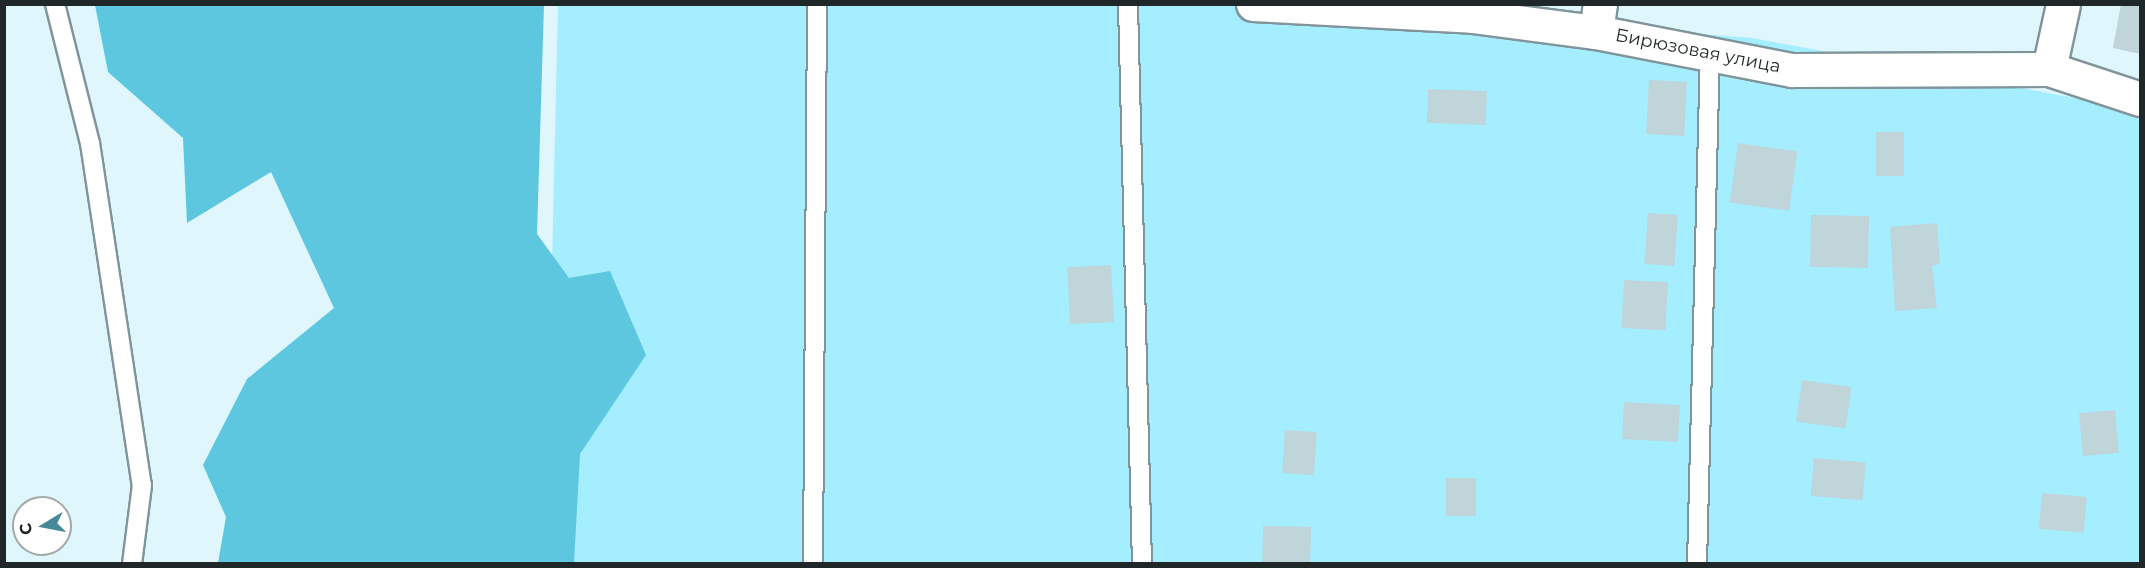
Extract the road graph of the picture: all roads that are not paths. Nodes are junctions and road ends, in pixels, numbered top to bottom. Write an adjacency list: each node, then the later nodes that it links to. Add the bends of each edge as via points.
1 (55, 4): 10 (lane, via 90,143 142,485)
2 (817, 4): 11 (lane)
3 (1128, 4): 12 (lane)
4 (1252, 4): 6 (street, Бирюзовая улица, via 1472,16)
5 (2063, 4): 8 (street)
6 (1598, 18): 7 (street, Бирюзовая улица)
7 (1710, 51): 8 (street, Бирюзовая улица, via 1792,70); 13 (lane)
8 (2049, 69): 9 (street, Бирюзовая улица)
9 (2140, 99)
10 (132, 564)
11 (813, 564)
12 (1142, 564)
13 (1697, 564)

